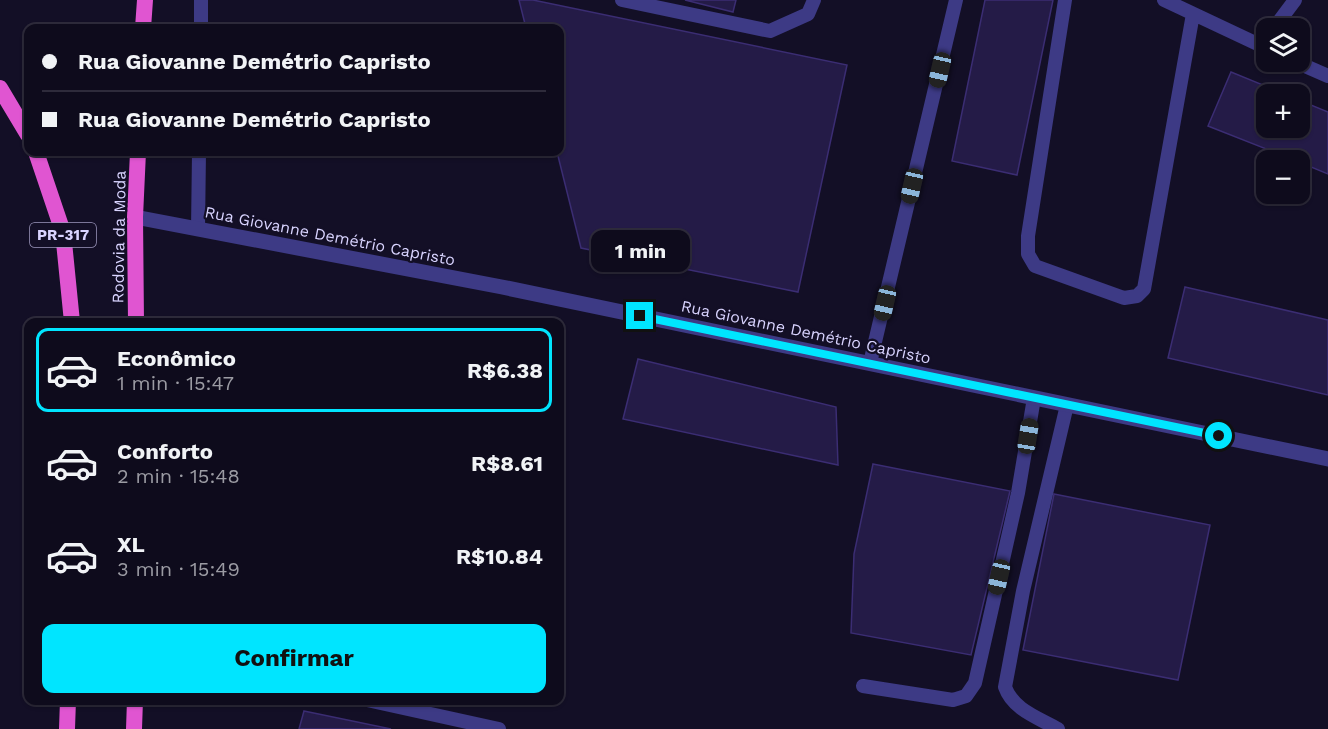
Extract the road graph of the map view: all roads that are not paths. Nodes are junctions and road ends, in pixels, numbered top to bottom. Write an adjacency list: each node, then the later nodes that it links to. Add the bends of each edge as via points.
1 (145, 0): 11 (highway)
2 (201, 0): 12 (lane)
3 (622, 0): 4 (lane, via 770,31 808,14)
4 (814, 0)
5 (956, 0): 25 (lane)
6 (1065, 0): 9 (lane, via 1028,254 1035,266 1124,298 1137,296 1144,289)
7 (1164, 0): 9 (lane)
8 (1295, 0): 10 (lane)
9 (1193, 14): 13 (lane)
10 (1282, 18)
11 (143, 24)
12 (201, 24)
13 (1256, 41)
14 (1310, 68): 15 (lane)
15 (1328, 76)
16 (0, 88): 17 (highway)
17 (24, 128)
18 (37, 156): 23 (highway, PR-317, via 63,232)
19 (138, 156): 21 (highway, Rodovia da Moda)
20 (199, 156): 22 (lane)
21 (135, 217): 22 (street, Rua Giovanne Demétrio Capristo); 24 (highway, Rodovia da Moda)
22 (198, 229): 25 (street, Rua Giovanne Demétrio Capristo)
23 (72, 318)
24 (136, 318)
25 (870, 363): 26 (street, Rua Giovanne Demétrio Capristo)
26 (1034, 398): 27 (street, Rua Giovanne Demétrio Capristo); 29 (lane, via 1018,493 975,683 966,696 952,700)
27 (1067, 405): 28 (street, Rua Giovanne Demétrio Capristo); 36 (lane, via 1023,591 1005,687 1018,707)
28 (1328, 459)
29 (863, 686)
30 (68, 705): 33 (highway)
31 (135, 705): 34 (highway)
32 (390, 705): 35 (lane)
33 (67, 729)
34 (134, 729)
35 (499, 729)
36 (1058, 729)

